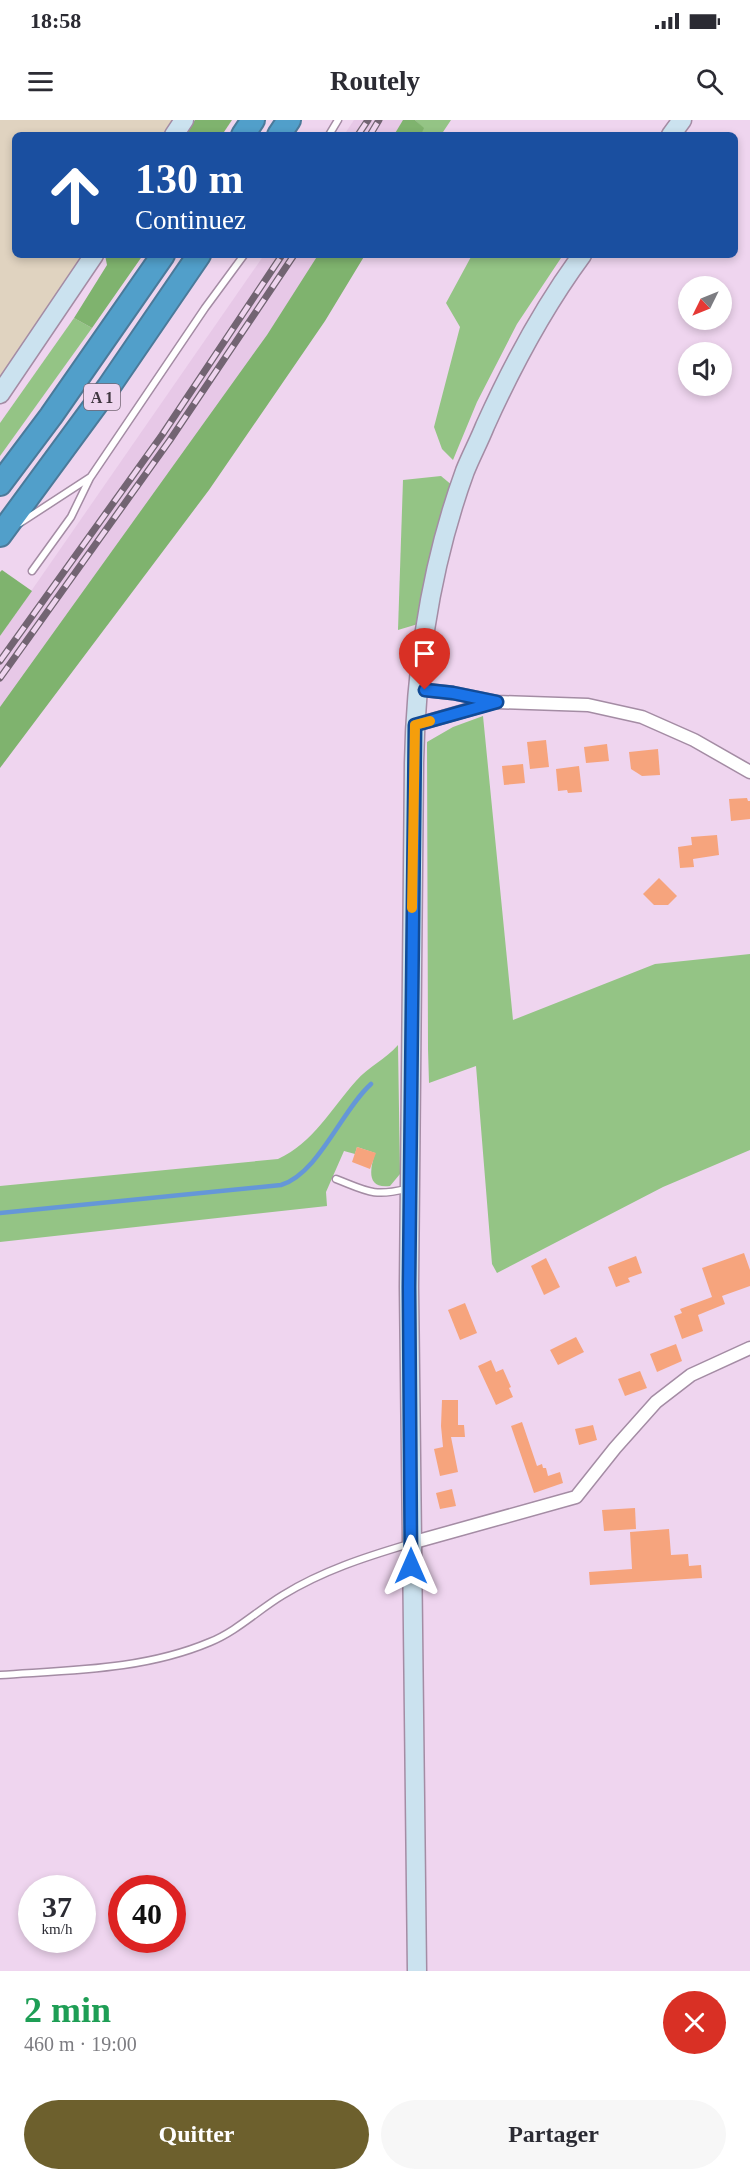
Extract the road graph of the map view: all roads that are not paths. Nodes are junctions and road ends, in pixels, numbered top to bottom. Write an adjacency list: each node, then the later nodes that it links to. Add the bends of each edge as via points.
1 (92, 258): 6 (street)
2 (161, 258): 8 (highway, A 1)
3 (197, 258): 9 (highway, A 1)
4 (242, 258): 7 (lane)
5 (580, 258): 11 (street, via 530,336 465,471 436,576)
6 (0, 394)
7 (90, 478): 9 (lane); 10 (lane, via 71,517)
8 (0, 484)
9 (0, 537)
10 (32, 571)
11 (417, 689): 12 (street); 13 (street)
12 (497, 702): 13 (street); 14 (street, via 588,705 642,717 694,740)
13 (415, 725): 16 (street)
14 (750, 772)
15 (336, 1179): 16 (lane, via 384,1194)
16 (410, 1188): 18 (street)
17 (750, 1348): 18 (street, via 691,1375 656,1402 576,1497)
18 (411, 1543): 19 (lane, via 314,1577 234,1630 184,1652 151,1661 87,1669); 20 (street)
19 (0, 1675)
20 (417, 1971)

